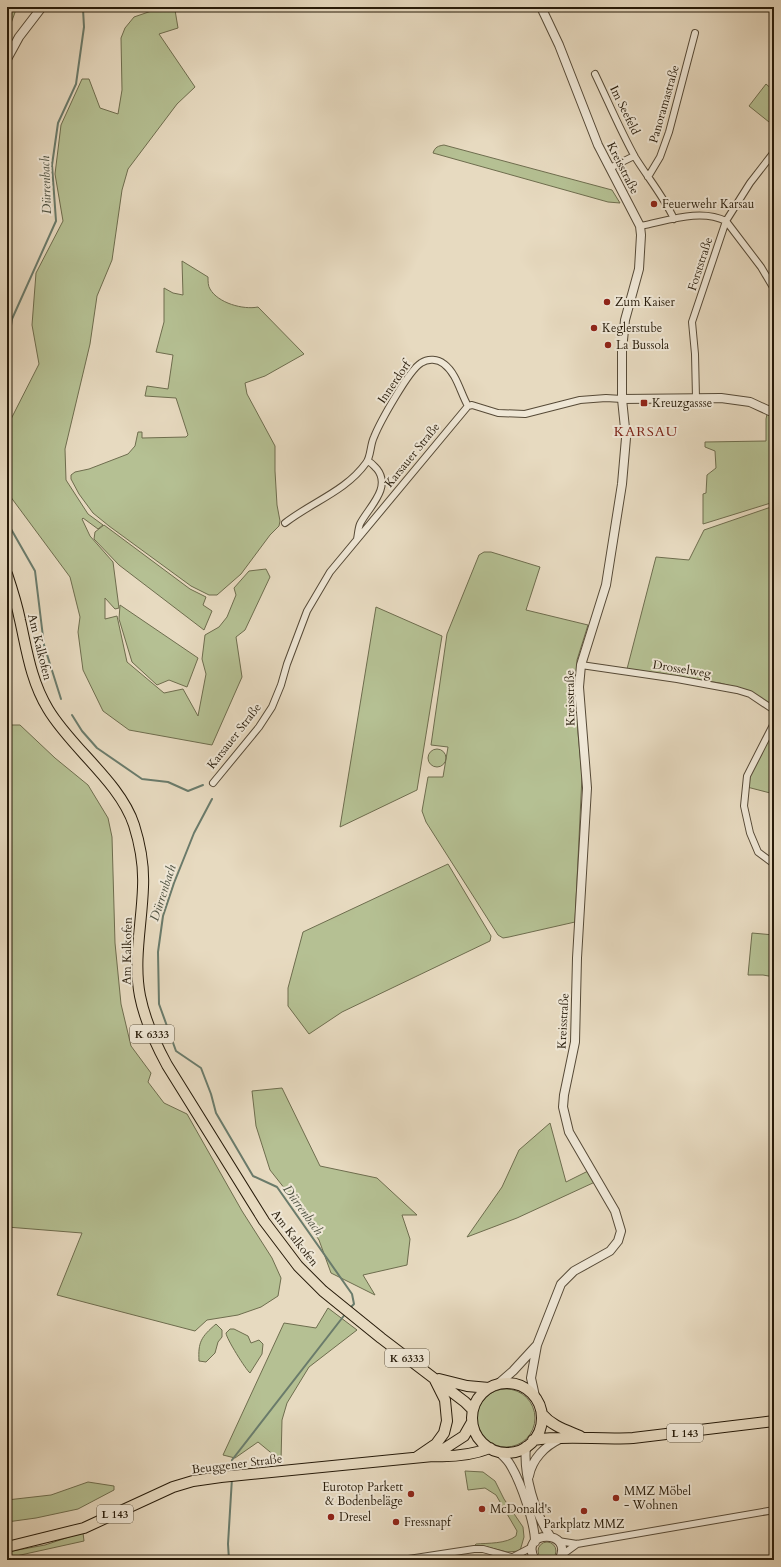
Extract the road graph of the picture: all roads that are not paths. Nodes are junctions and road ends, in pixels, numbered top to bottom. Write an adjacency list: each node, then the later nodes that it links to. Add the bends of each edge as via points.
1 (42, 7): 4 (street, via 19,37)
2 (540, 7): 8 (street, Kreisstraße, via 559,45 598,145)
3 (695, 33): 9 (street, Panoramastraße, via 669,132 660,157)
4 (7, 59)
5 (595, 74): 7 (street, Im Seefeld)
6 (774, 152): 11 (street, Forststraße)
7 (634, 156): 8 (street); 9 (street, Im Seefeld)
8 (610, 168): 12 (street, Kreisstraße)
9 (648, 177): 10 (street)
10 (674, 219): 11 (street, via 708,215); 12 (street)
11 (726, 221): 13 (street, via 762,267); 14 (street, Forststraße, via 692,322)
12 (640, 226): 15 (street, Kreisstraße, via 639,269 625,320)
13 (774, 289)
14 (696, 398): 15 (street); 17 (street, via 750,402)
15 (622, 399): 16 (street, via 580,400 525,414 498,413); 22 (street, Kreisstraße, via 626,438 613,547 606,585)
16 (468, 406): 18 (street, Innerdorf, via 456,378 444,363 437,360 421,363 392,403 374,437); 20 (street, Karsauer Straße)
17 (774, 413)
18 (368, 461): 19 (street, Innerdorf, via 350,481); 20 (street, via 380,472 383,486 360,525)
19 (286, 523)
20 (356, 541): 25 (street, Karsauer Straße, via 330,572 307,611 272,707 260,727)
21 (7, 574): 28 (main road, Am Kalkofen / K 6333, via 30,666 40,694 58,725 110,784 133,822 139,841 144,886 139,938 140,994 155,1042 264,1221 298,1266 354,1316)
22 (581, 665): 23 (street, Drosselweg, via 737,690 750,694); 27 (street, Kreisstraße, via 580,693 587,788 577,951 575,1042 563,1107 569,1132 615,1211 621,1231 618,1241 610,1251 574,1271 561,1284)
23 (774, 710)
24 (774, 723): 26 (street, via 746,776 744,806 750,833 758,852)
25 (213, 783)
26 (774, 864)
27 (537, 1345): 29 (street, Kreisstraße); 30 (street, Kreisstraße, via 531,1378)
28 (433, 1377): 29 (main road, Am Kalkofen / K 6333, via 467,1386); 31 (main road, Am Kalkofen / K 6333); 40 (main road, via 445,1400 447,1421 444,1433 436,1444)
29 (493, 1386): 30 (main road, via 508,1383 519,1385); 31 (main road, via 478,1398)
30 (535, 1396): 32 (main road, L 143)
31 (473, 1410): 34 (main road)
32 (542, 1414): 35 (main road, L 143, via 556,1426); 37 (main road, via 540,1428)
33 (774, 1421): 35 (main road, L 143, via 633,1438)
34 (472, 1422): 38 (main road, via 476,1434 484,1444); 39 (main road, Beuggener Straße / L 143, via 464,1436)
35 (584, 1437): 36 (main road, L 143)
36 (562, 1438): 37 (main road, L 143); 41 (street, via 553,1442 539,1455 530,1472)
37 (529, 1443): 38 (main road, L 143, via 513,1451); 41 (street, via 525,1455)
38 (494, 1450): 39 (main road, Beuggener Straße / L 143, via 444,1457); 46 (street, via 511,1465 519,1482 534,1530)
39 (433, 1456): 40 (main road, Beuggener Straße / L 143)
40 (417, 1458): 47 (main road, Beuggener Straße / L 143, via 193,1481 173,1487 84,1528)
41 (529, 1481): 43 (street, via 537,1514)
42 (774, 1510): 45 (street)
43 (550, 1536): 44 (street); 46 (street, via 541,1537)
44 (558, 1541): 45 (street); 49 (street, via 562,1548)
45 (577, 1544): 49 (street)
46 (533, 1545): 48 (street); 52 (street, via 532,1554)
47 (7, 1547)
48 (513, 1557): 50 (street, via 474,1549); 51 (street)
49 (561, 1558)
50 (402, 1560)
51 (522, 1560)
52 (535, 1560)

